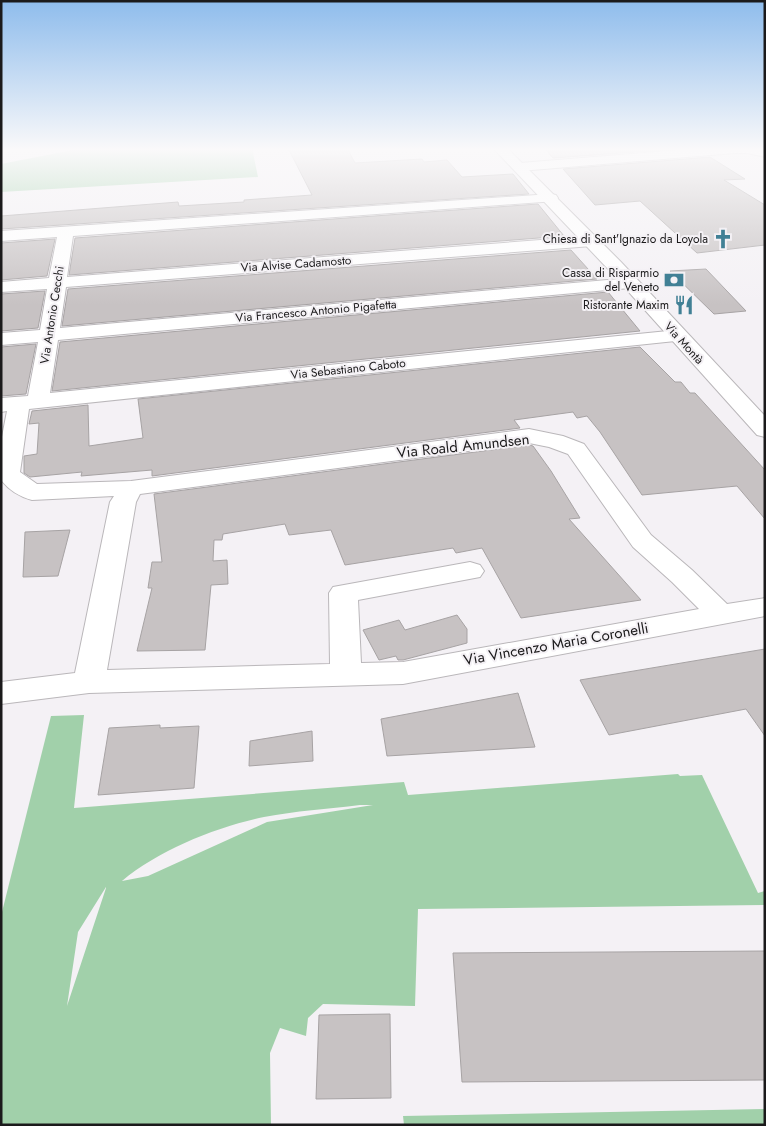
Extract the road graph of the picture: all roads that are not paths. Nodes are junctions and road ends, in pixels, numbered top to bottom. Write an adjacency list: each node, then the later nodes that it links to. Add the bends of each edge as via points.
1 (513, 201): 3 (street)
2 (552, 201): 5 (street, Via Montà)
3 (66, 231): 4 (street); 6 (street, Via Antonio Cecchi)
4 (1, 236)
5 (592, 241): 6 (street, Via Alvise Cadamosto); 7 (street, Via Montà)
6 (58, 283): 8 (street, Via Alvise Cadamosto); 9 (street, Via Antonio Cecchi)
7 (630, 283): 9 (street, Via Francesco Antonio Pigafetta); 10 (street, Via Montà)
8 (1, 287)
9 (49, 335): 11 (street, Via Francesco Antonio Pigafetta); 12 (street, Via Antonio Cecchi)
10 (678, 336): 12 (street, Via Sebastiano Caboto); 13 (street, Via Montà)
11 (1, 339)
12 (19, 402): 14 (street, Via Roald Amundsen, via 8,472 15,481 32,492)
13 (765, 430)
14 (131, 488): 17 (street, Via Roald Amundsen, via 529,436 555,441 576,449 642,541); 19 (street, via 123,502)
15 (470, 571): 18 (street, via 343,593)
16 (765, 607): 17 (street, Via Vincenzo Maria Coronelli)
17 (720, 614): 18 (street, Via Vincenzo Maria Coronelli, via 403,673)
18 (346, 674): 19 (street, Via Vincenzo Maria Coronelli)
19 (89, 682): 20 (street, Via Vincenzo Maria Coronelli)
20 (1, 693)

